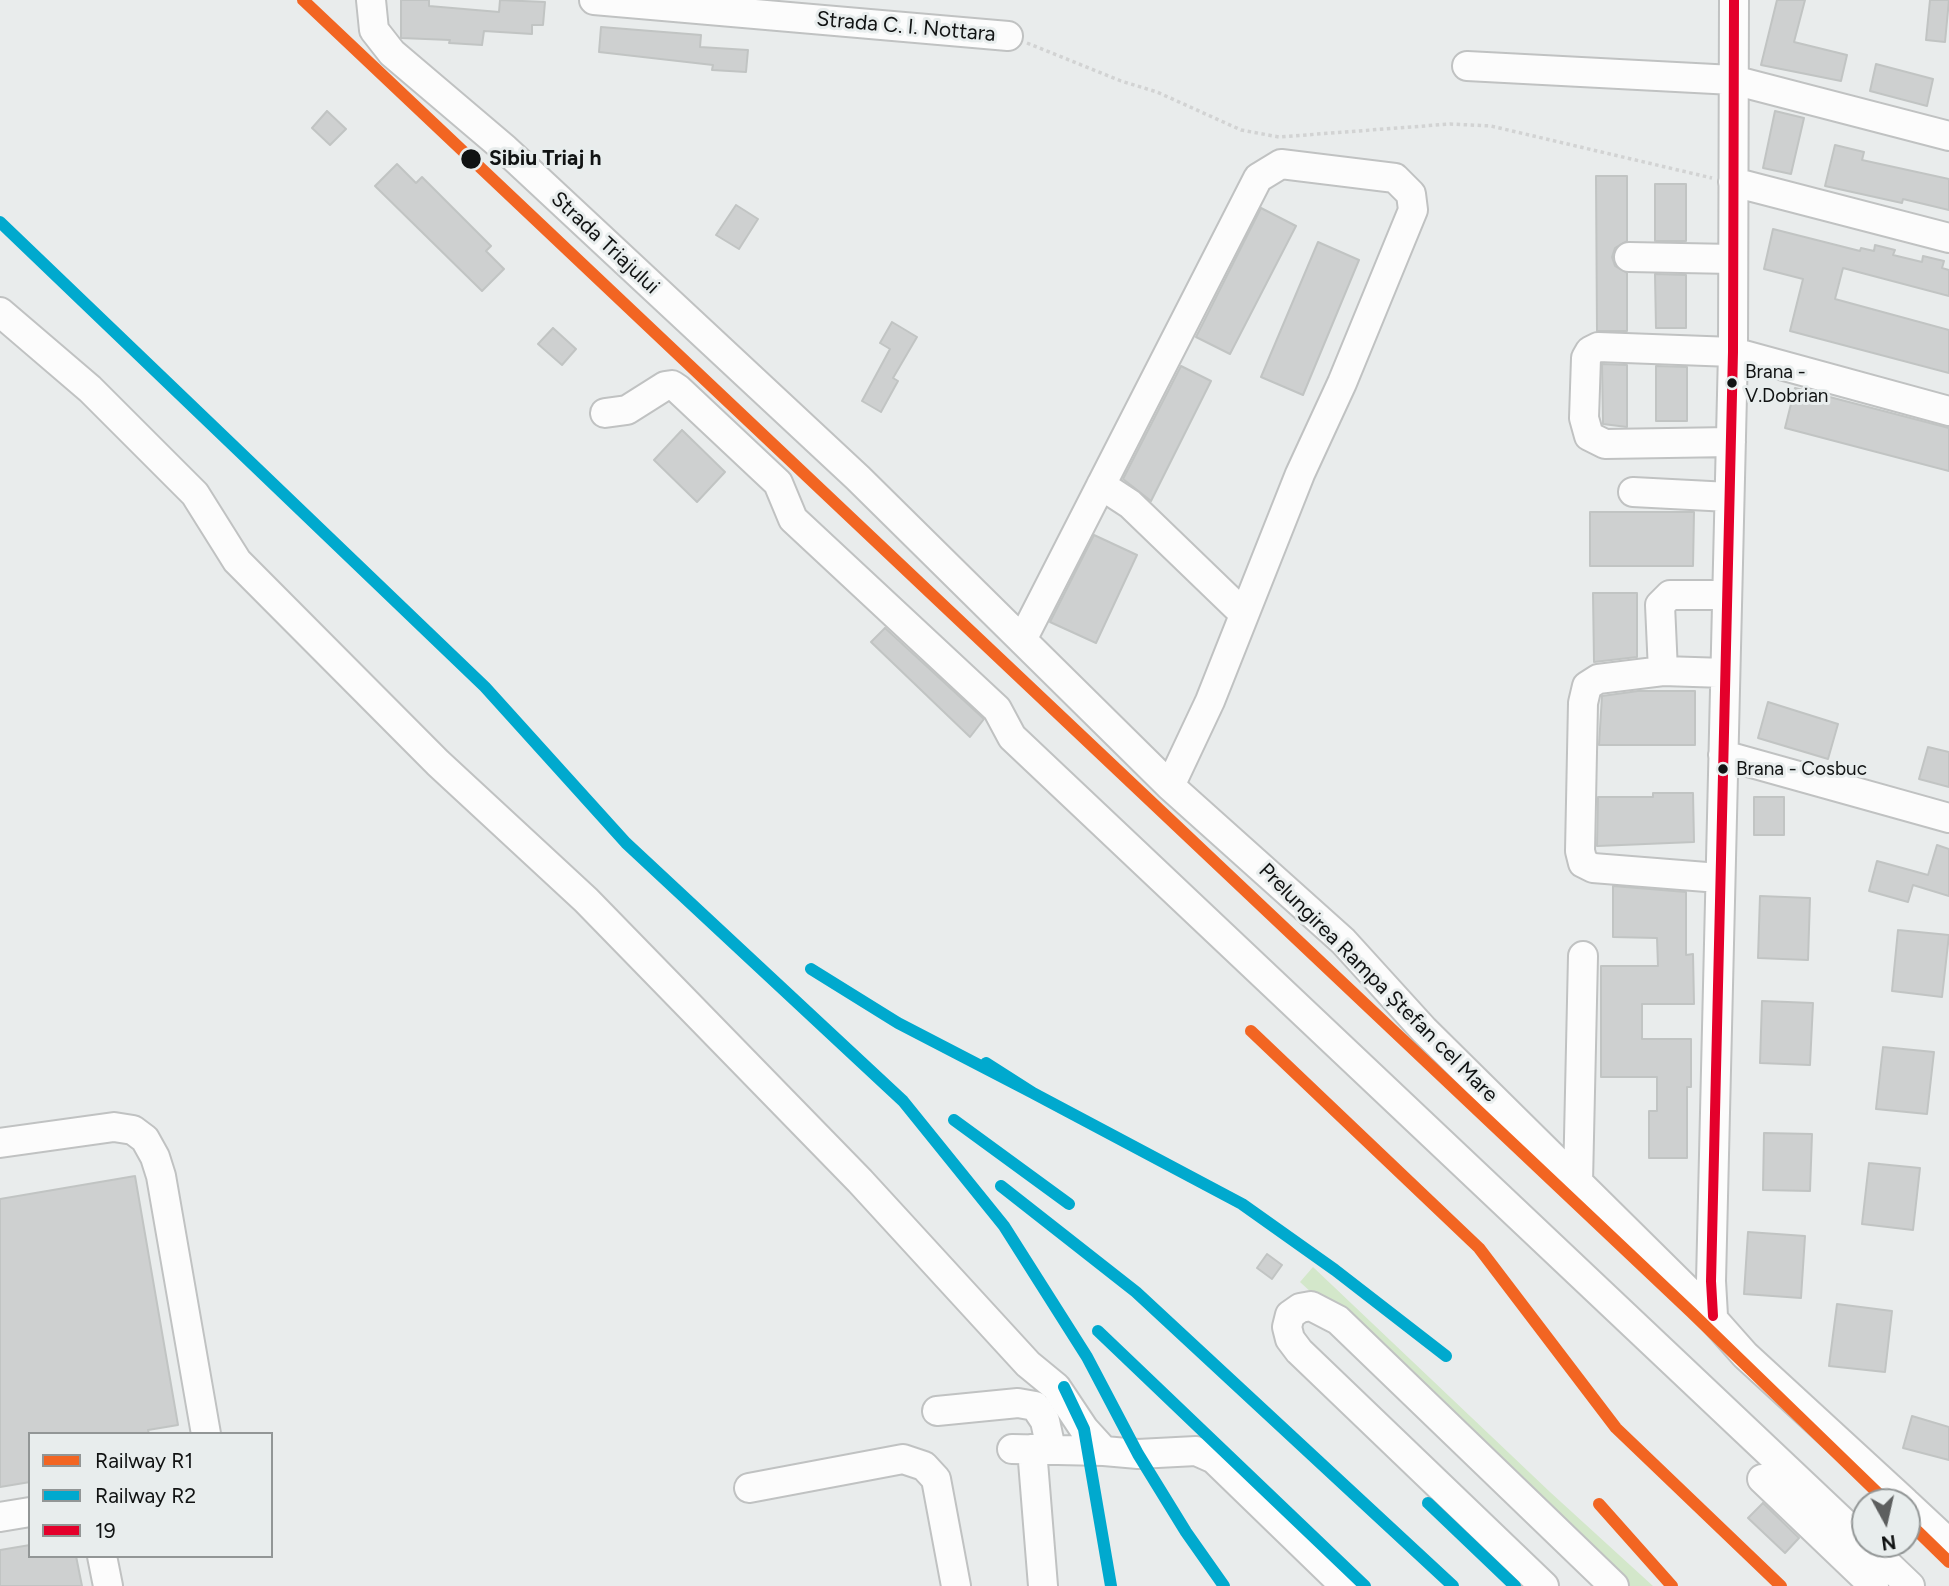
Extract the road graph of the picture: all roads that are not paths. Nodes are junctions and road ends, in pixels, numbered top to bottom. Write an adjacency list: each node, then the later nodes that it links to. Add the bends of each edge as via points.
1 (371, 0): 22 (street, Strada Triajului, via 371,18 381,42 505,149)
2 (594, 0): 4 (street, Strada C. I. Nottara)
3 (1734, 0): 6 (street)
4 (1008, 36)
5 (1467, 66): 6 (street)
6 (1733, 79): 7 (street); 8 (street)
7 (1949, 135)
8 (1733, 182): 9 (street); 11 (street)
9 (1949, 238)
10 (1629, 257): 11 (street)
11 (1733, 259): 13 (street)
12 (0, 312): 36 (street, via 90,389 195,494 237,561 438,763 586,900 860,1181 1028,1364 1056,1387)
13 (1733, 352): 14 (street); 16 (street); 16 (street, via 1598,347 1586,358 1584,418 1589,436 1605,444)
14 (1949, 411)
15 (605, 413): 43 (street, via 628,410 665,386 678,389 778,483 793,519 998,709 1012,737)
16 (1731, 442): 19 (street)
17 (1101, 485): 21 (street, via 1130,504); 21 (street, via 1258,178 1281,164 1395,178 1411,194 1413,210); 22 (street)
18 (1633, 492): 19 (street)
19 (1729, 497): 20 (street)
20 (1727, 595): 23 (street, via 1664,599 1660,605); 24 (street)
21 (1244, 614): 26 (street)
22 (1023, 638): 26 (street, Prelungirea Rampa Ștefan cel Mare)
23 (1663, 671): 24 (street); 28 (street, via 1598,679 1587,686 1583,703 1583,863 1593,868)
24 (1725, 673): 25 (street)
25 (1723, 755): 27 (street); 28 (street)
26 (1170, 786): 31 (street, Prelungirea Rampa Ștefan cel Mare, via 1343,941 1424,1030)
27 (1949, 818)
28 (1719, 878): 32 (street)
29 (1583, 956): 31 (street)
30 (0, 1143): 34 (street, via 114,1127 133,1130 145,1139 161,1176)
31 (1578, 1182): 32 (street, Prelungirea Rampa Ștefan cel Mare)
32 (1713, 1317): 39 (street, Prelungirea Rampa Ștefan cel Mare, via 1745,1355)
33 (937, 1411): 35 (street, via 1018,1403 1035,1406 1045,1421)
34 (206, 1432)
35 (1032, 1449): 36 (street); 49 (street)
36 (1104, 1451): 50 (street, via 1196,1451 1214,1459)
37 (1762, 1479): 53 (street)
38 (749, 1488): 48 (street, via 903,1459 923,1466 936,1479)
39 (1890, 1488)
40 (28, 1512): 41 (street)
41 (0, 1517)
42 (1921, 1517): 44 (street, Prelungirea Rampa Ștefan cel Mare)
43 (1851, 1531)
44 (1949, 1543)
45 (102, 1558): 47 (street)
46 (1880, 1558): 54 (street)
47 (108, 1586)
48 (956, 1586)
49 (1043, 1586)
50 (1345, 1586)
51 (1544, 1586): 52 (street, via 1299,1351 1287,1327 1290,1315 1311,1306 1338,1320)
52 (1614, 1586)
53 (1874, 1586)
54 (1910, 1586)

